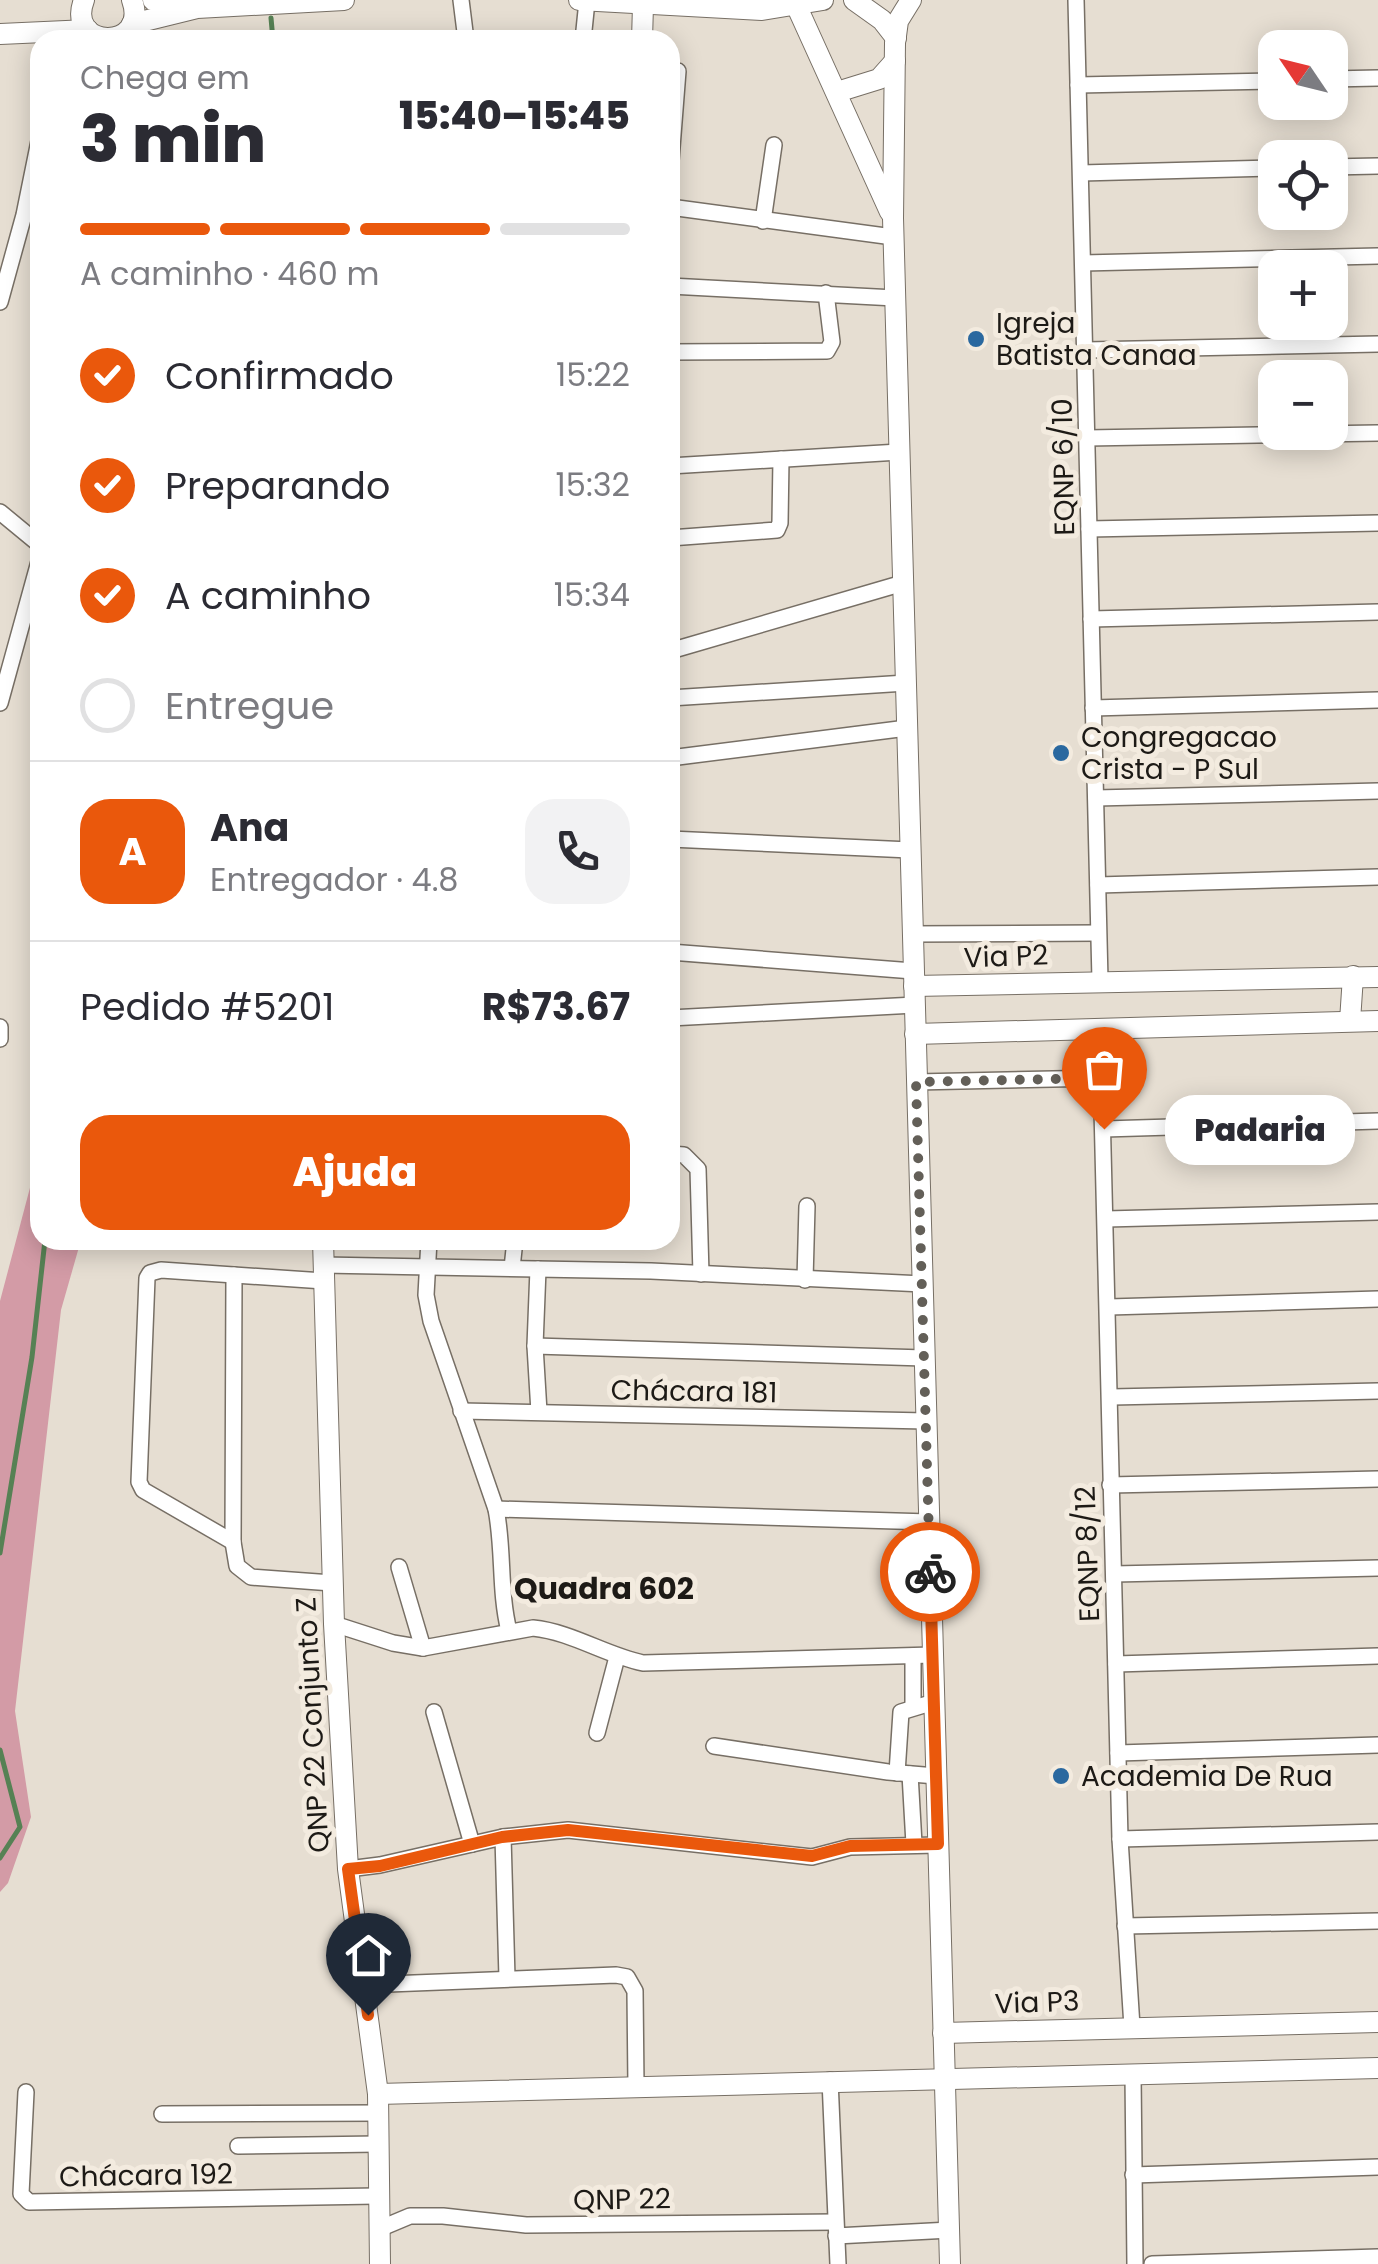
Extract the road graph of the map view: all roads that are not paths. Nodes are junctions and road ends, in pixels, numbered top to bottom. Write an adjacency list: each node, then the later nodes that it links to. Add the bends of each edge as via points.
1 (84, 0): 18 (street, via 82,20)
2 (132, 0): 17 (street)
3 (153, 0): 16 (street)
4 (332, 0): 5 (street); 16 (street)
5 (344, 0)
6 (461, 0): 20 (street)
7 (579, 0): 13 (street)
8 (822, 0): 14 (street)
9 (831, 0): 26 (street)
10 (854, 0): 25 (street)
11 (911, 0): 25 (street)
12 (1076, 0): 31 (street, EQNP 6/10)
13 (588, 1): 15 (street); 21 (street)
14 (796, 3): 15 (street, via 762,10); 26 (street)
15 (644, 5): 22 (street)
16 (197, 8): 17 (street)
17 (132, 24): 19 (street)
18 (90, 30)
19 (126, 30)
20 (465, 30)
21 (584, 30)
22 (643, 30)
23 (0, 34): 24 (street)
24 (30, 35)
25 (896, 38): 27 (street)
26 (815, 44): 32 (street)
27 (895, 61): 32 (street, via 879,79); 41 (street)
28 (1378, 78): 29 (street)
29 (1348, 79)
30 (1258, 80): 31 (street)
31 (1078, 85): 37 (street, EQNP 6/10)
32 (837, 92): 41 (street)
33 (774, 145): 40 (street)
34 (1378, 166): 35 (street)
35 (1348, 167)
36 (1258, 168): 37 (street)
37 (1080, 173): 43 (street, EQNP 6/10)
38 (30, 185): 47 (street)
39 (680, 209): 40 (street)
40 (763, 221): 41 (street)
41 (893, 228): 46 (street)
42 (1378, 256): 43 (street)
43 (1083, 263): 49 (street, EQNP 6/10)
44 (680, 286): 45 (street)
45 (826, 293): 46 (street); 50 (street, via 828,351)
46 (896, 298): 53 (street)
47 (0, 302)
48 (1378, 344): 49 (street)
49 (1086, 350): 52 (street, EQNP 6/10)
50 (680, 352)
51 (1378, 433): 52 (street)
52 (1087, 438): 58 (street, EQNP 6/10)
53 (899, 452): 54 (street); 61 (street)
54 (780, 459): 55 (street); 60 (street, via 777,530)
55 (680, 465)
56 (0, 512): 59 (street)
57 (1378, 523): 58 (street)
58 (1089, 529): 64 (street, EQNP 6/10)
59 (30, 537)
60 (680, 537)
61 (903, 583): 65 (street); 67 (street)
62 (30, 586): 66 (street)
63 (1378, 612): 64 (street)
64 (1091, 619): 71 (street, EQNP 6/10)
65 (680, 648)
66 (7, 652): 70 (street)
67 (906, 683): 68 (street); 72 (street)
68 (680, 697)
69 (1378, 700): 71 (street)
70 (0, 703)
71 (1094, 708): 75 (street, EQNP 6/10)
72 (907, 728): 73 (street); 77 (street)
73 (680, 757)
74 (1378, 791): 75 (street)
75 (1096, 798): 79 (street, EQNP 6/10)
76 (680, 838): 77 (street)
77 (910, 850): 81 (street)
78 (1378, 877): 79 (street)
79 (1098, 885): 80 (street, EQNP 6/10)
80 (1098, 933): 81 (street); 85 (street, EQNP 6/10)
81 (912, 934): 86 (street)
82 (680, 953): 86 (street)
83 (1352, 976): 84 (street, Via P2); 85 (street, Via P2); 90 (street)
84 (1378, 977)
85 (1100, 980): 86 (street, Via P2)
86 (914, 988): 89 (street); 94 (street)
87 (1378, 997): 88 (street)
88 (1378, 1012)
89 (680, 1017)
90 (1350, 1021): 91 (street); 93 (street)
91 (1378, 1021)
92 (0, 1028): 95 (street)
93 (1100, 1028): 94 (street); 96 (street, EQNP 8/12)
94 (915, 1034): 97 (street)
95 (0, 1039)
96 (1102, 1078): 97 (street); 99 (street, EQNP 8/12)
97 (916, 1082): 114 (street)
98 (1378, 1121): 99 (street)
99 (1104, 1129): 103 (street, EQNP 8/12)
100 (680, 1155): 111 (street, via 698,1169)
101 (807, 1206): 113 (street)
102 (1378, 1212): 103 (street)
103 (1106, 1219): 116 (street, EQNP 8/12)
104 (323, 1250): 110 (street, QNP 22 Conjunto Z)
105 (429, 1250): 107 (street)
106 (514, 1250): 108 (street)
107 (426, 1268): 108 (street); 110 (street); 121 (street, via 430,1321)
108 (512, 1268): 109 (street)
109 (538, 1269): 111 (street); 117 (street)
110 (324, 1273): 112 (street); 132 (street, QNP 22 Conjunto Z)
111 (701, 1274): 113 (street)
112 (234, 1275): 128 (street); 128 (street, via 161,1270 147,1278 138,1472 143,1490)
113 (805, 1280): 114 (street)
114 (923, 1284): 118 (street)
115 (1378, 1300): 116 (street)
116 (1109, 1306): 120 (street, EQNP 8/12)
117 (535, 1346): 118 (street, Chácara 181); 122 (street)
118 (924, 1358): 123 (street)
119 (1378, 1391): 120 (street)
120 (1112, 1397): 125 (street, EQNP 8/12)
121 (461, 1411): 122 (street, Chácara 181); 126 (street)
122 (539, 1412): 123 (street, Chácara 181)
123 (926, 1421): 127 (street)
124 (1378, 1479): 125 (street)
125 (1110, 1484): 131 (street, EQNP 8/12)
126 (496, 1509): 127 (street); 134 (street)
127 (928, 1522): 136 (street)
128 (234, 1542): 132 (street, via 237,1566 251,1577)
129 (399, 1567): 135 (street)
130 (1378, 1568): 131 (street)
131 (1114, 1574): 139 (street, EQNP 8/12)
132 (332, 1582): 133 (street, QNP 22 Conjunto Z)
133 (334, 1624): 135 (street); 154 (street, QNP 22 Conjunto Z)
134 (510, 1631): 135 (street); 138 (street, via 562,1632)
135 (422, 1648)
136 (922, 1655): 138 (street, via 664,1664); 140 (street)
137 (1378, 1656): 139 (street)
138 (617, 1658): 142 (street)
139 (1116, 1664): 145 (street, EQNP 8/12)
140 (923, 1704): 146 (street, via 900,1716); 147 (street)
141 (434, 1712): 151 (street)
142 (597, 1733)
143 (1378, 1745): 145 (street)
144 (714, 1746): 146 (street)
145 (1118, 1753): 150 (street, EQNP 8/12)
146 (903, 1774): 147 (street); 152 (street)
147 (936, 1776): 153 (street)
148 (1378, 1832): 150 (street)
149 (502, 1837): 151 (street); 152 (street, via 588,1830 812,1856 850,1846); 157 (street)
150 (1120, 1839): 156 (street, EQNP 8/12)
151 (472, 1844): 154 (street)
152 (914, 1844): 153 (street)
153 (938, 1844): 161 (street)
154 (348, 1869): 158 (street, QNP 22 Conjunto Z)
155 (1378, 1921): 156 (street)
156 (1125, 1926): 160 (street, EQNP 8/12)
157 (506, 1978): 158 (street); 166 (street, via 627,1977 635,1991)
158 (363, 1985): 168 (street, QNP 22 Conjunto Z)
159 (1378, 2022): 160 (street, Via P3)
160 (1132, 2027): 161 (street, Via P3)
161 (943, 2032): 164 (street)
162 (1378, 2068): 163 (street)
163 (1133, 2074): 164 (street); 173 (street)
164 (944, 2078): 165 (street); 178 (street)
165 (830, 2080): 166 (street); 177 (street)
166 (636, 2086): 168 (street)
167 (26, 2092): 174 (street, Chácara 192, via 21,2194 29,2202)
168 (379, 2103): 169 (street); 170 (street, QNP 22 Conjunto Z)
169 (162, 2114)
170 (378, 2144): 171 (street); 174 (street, QNP 22 Conjunto Z)
171 (238, 2146)
172 (1378, 2168): 173 (street)
173 (1133, 2174): 183 (street)
174 (378, 2198): 175 (street, QNP 22); 176 (street, QNP 22 Conjunto Z)
175 (410, 2216): 176 (street, QNP 22); 177 (street, QNP 22, via 526,2226)
176 (379, 2229): 180 (street, QNP 22 Conjunto Z)
177 (836, 2229): 178 (street, QNP 22); 181 (street)
178 (950, 2230): 182 (street)
179 (1378, 2257): 184 (street)
180 (380, 2264)
181 (838, 2264)
182 (950, 2264)
183 (1136, 2264)
184 (1152, 2264)

